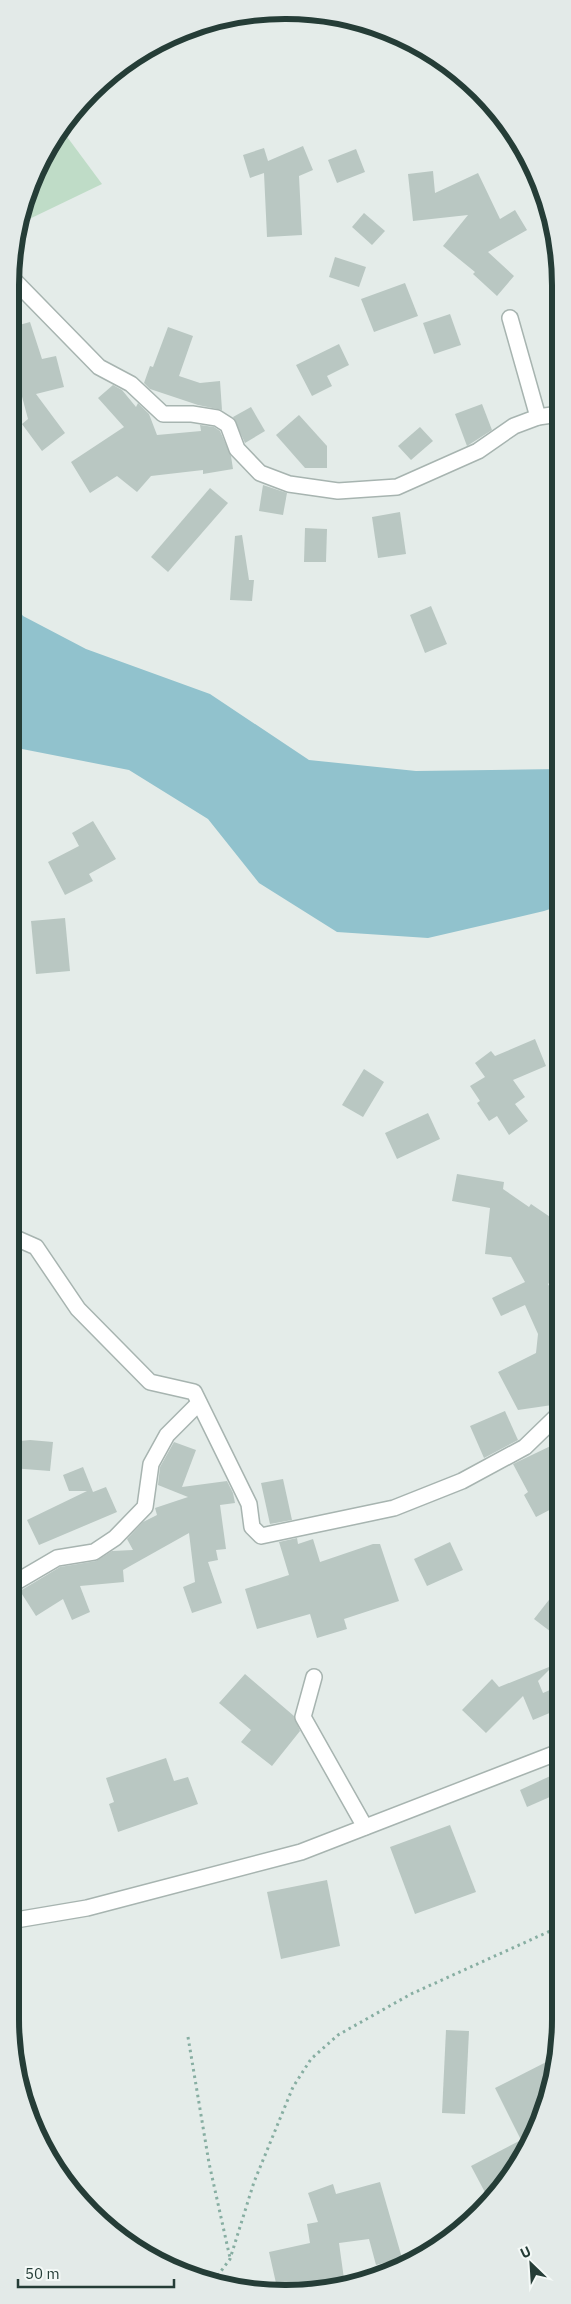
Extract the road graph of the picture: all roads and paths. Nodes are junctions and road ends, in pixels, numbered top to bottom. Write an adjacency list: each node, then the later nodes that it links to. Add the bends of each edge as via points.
1 (19, 285): 4 (street, via 99,367 131,384 162,414 192,414 222,421 228,425 237,449 248,463 260,473 289,484 338,491 397,487 478,451 514,426)
2 (510, 318): 4 (street)
3 (552, 415): 4 (street)
4 (538, 417)
5 (19, 1240): 6 (street, via 36,1247 78,1309 150,1382 194,1392)
6 (199, 1403): 7 (street, via 249,1504 252,1528 261,1536 394,1508 462,1481 524,1447); 8 (street, via 168,1435 151,1464 145,1507 115,1538 94,1552 57,1558)
7 (552, 1421)
8 (19, 1580)
9 (314, 1677): 11 (street, via 303,1717)
10 (552, 1755): 11 (street)
11 (365, 1827): 12 (street, via 301,1852 87,1908)
12 (19, 1919)
13 (552, 1930): 15 (path, via 411,1994 338,2035 311,2059 293,2087 254,2182)
14 (188, 2037): 15 (path, via 208,2163)
15 (230, 2259): 16 (path)
16 (215, 2276)

